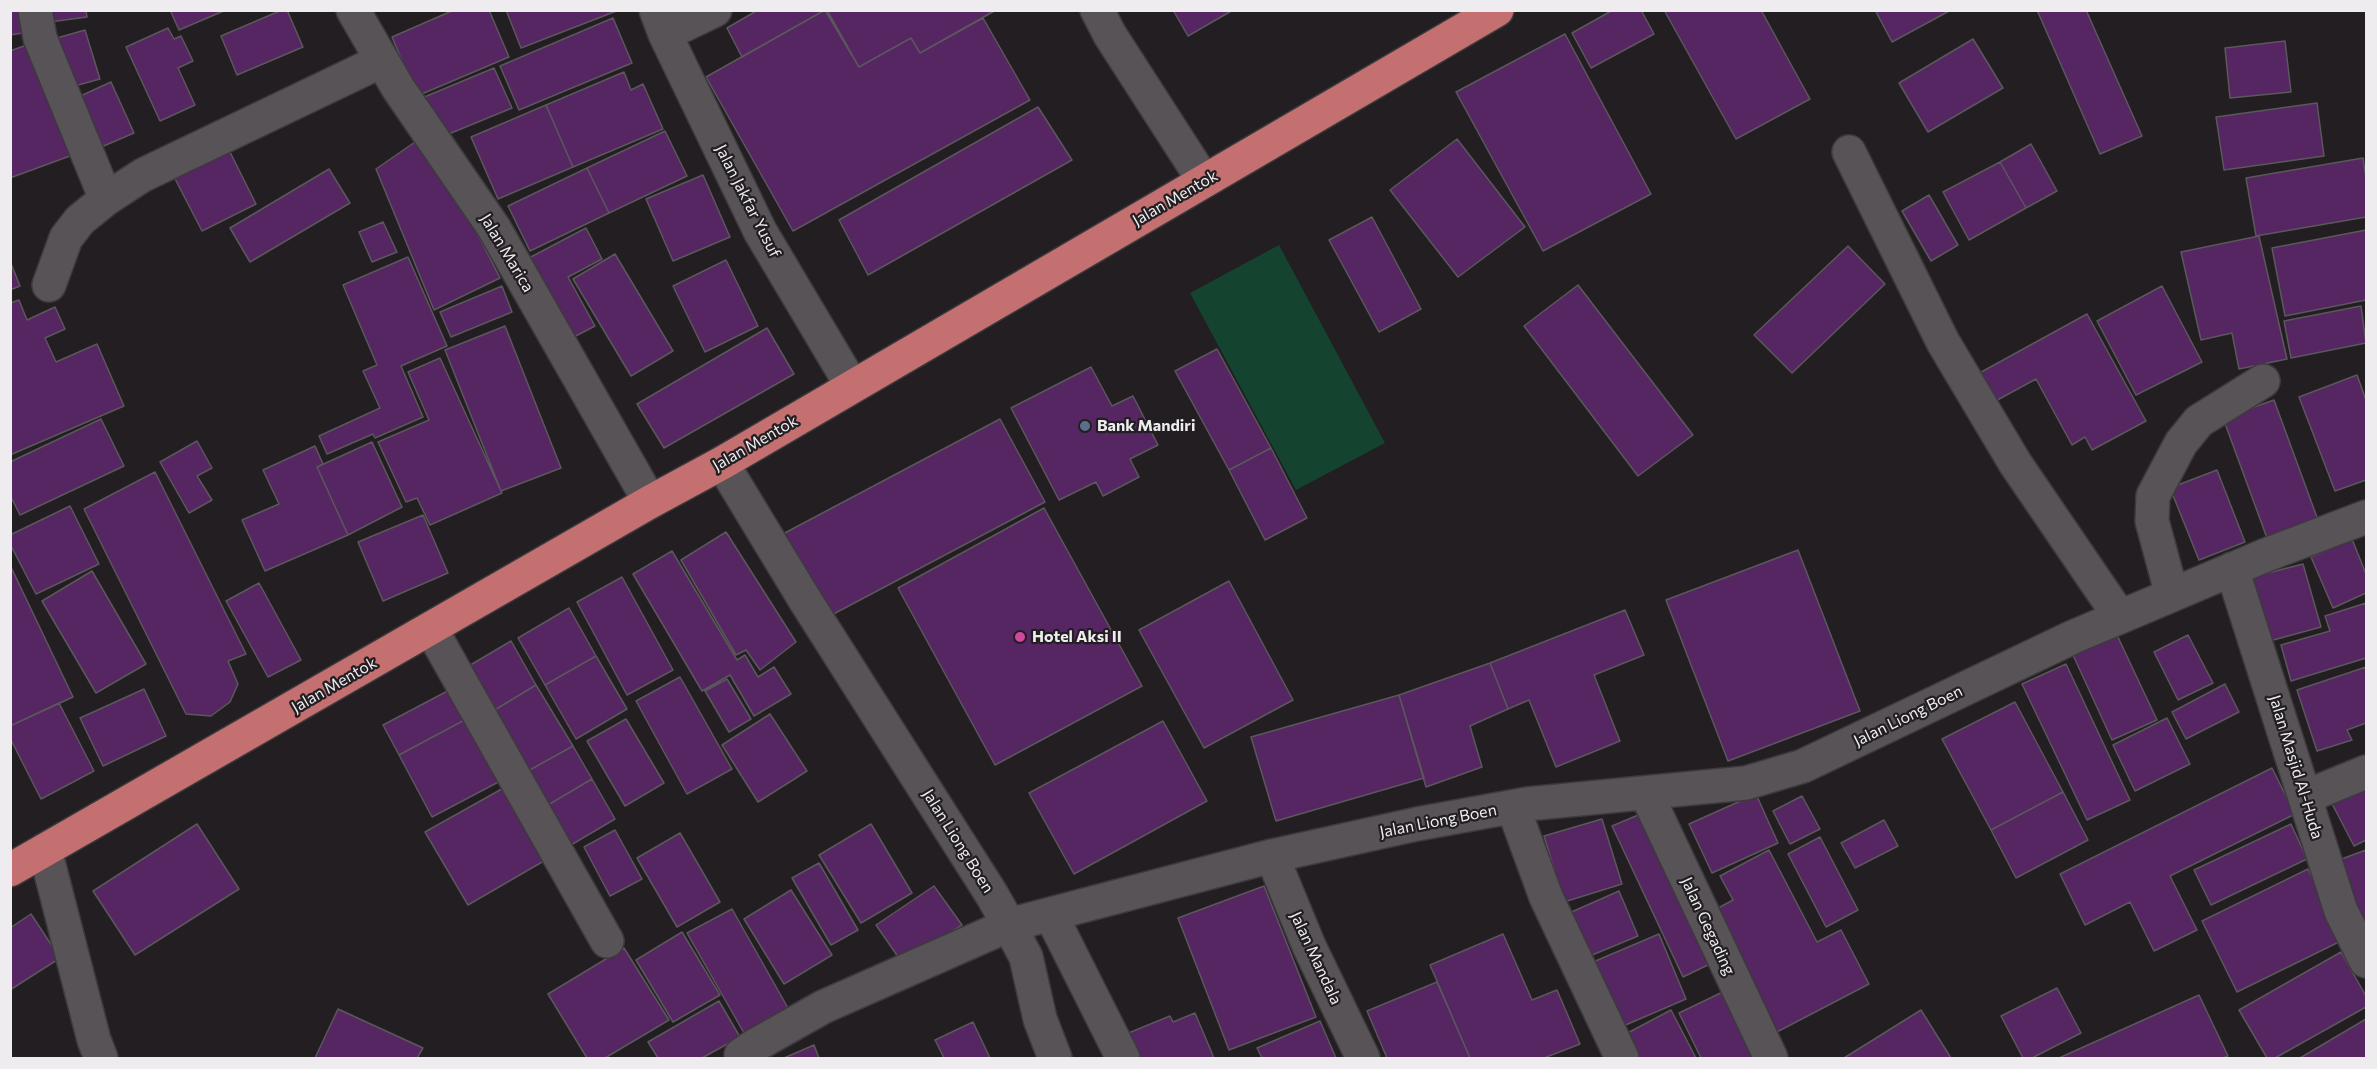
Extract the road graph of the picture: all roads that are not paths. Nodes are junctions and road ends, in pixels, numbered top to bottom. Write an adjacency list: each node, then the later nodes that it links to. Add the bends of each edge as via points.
1 (34, 10): 10 (street, via 40,38)
2 (353, 10): 7 (street, Jalan Marica)
3 (715, 10): 6 (street)
4 (1097, 10): 9 (street)
5 (1497, 10): 9 (highway, Jalan Mentok)
6 (661, 22): 13 (street, Jalan Jakfar Yusuf, via 760,231)
7 (381, 62): 10 (street, via 143,175); 15 (street, Jalan Marica, via 494,228)
8 (1849, 152): 19 (street, via 1943,342 2015,464)
9 (1204, 181): 13 (highway, Jalan Mentok)
10 (106, 199): 11 (street, via 80,220 66,238)
11 (49, 285)
12 (2263, 381): 18 (street, via 2199,421 2181,442 2152,496 2152,521)
13 (852, 386): 14 (highway, Jalan Mentok)
14 (722, 463): 15 (highway, Jalan Mentok); 29 (street, Jalan Liong Boen)
15 (650, 502): 20 (highway, Jalan Mentok)
16 (2367, 517): 17 (street, Jalan Liong Boen)
17 (2232, 569): 18 (street, Jalan Liong Boen); 23 (street, Jalan Masjid Al-Huda)
18 (2172, 595): 19 (street, Jalan Liong Boen)
19 (2120, 617): 22 (street, Jalan Liong Boen, via 1803,766 1746,783)
20 (431, 629): 25 (highway, Jalan Mentok); 30 (street)
21 (2367, 772): 23 (street)
22 (1646, 793): 24 (street, Jalan Liong Boen); 38 (street, Jalan Gegading)
23 (2305, 797): 31 (street, Jalan Masjid Al-Huda, via 2341,911)
24 (1513, 807): 26 (street, Jalan Liong Boen); 37 (street, via 1546,897)
25 (45, 850): 27 (highway, Jalan Mentok); 33 (street)
26 (1272, 856): 28 (street, Jalan Liong Boen); 36 (street, Jalan Mandala, via 1309,946)
27 (10, 870)
28 (1051, 915): 29 (street, Jalan Liong Boen); 35 (street)
29 (1009, 926): 32 (street, via 824,1007); 34 (street, via 1026,957 1040,1019)
30 (607, 941)
31 (2367, 961)
32 (740, 1057)
33 (101, 1059)
34 (1055, 1059)
35 (1123, 1059)
36 (1364, 1059)
37 (1622, 1059)
38 (1771, 1059)

